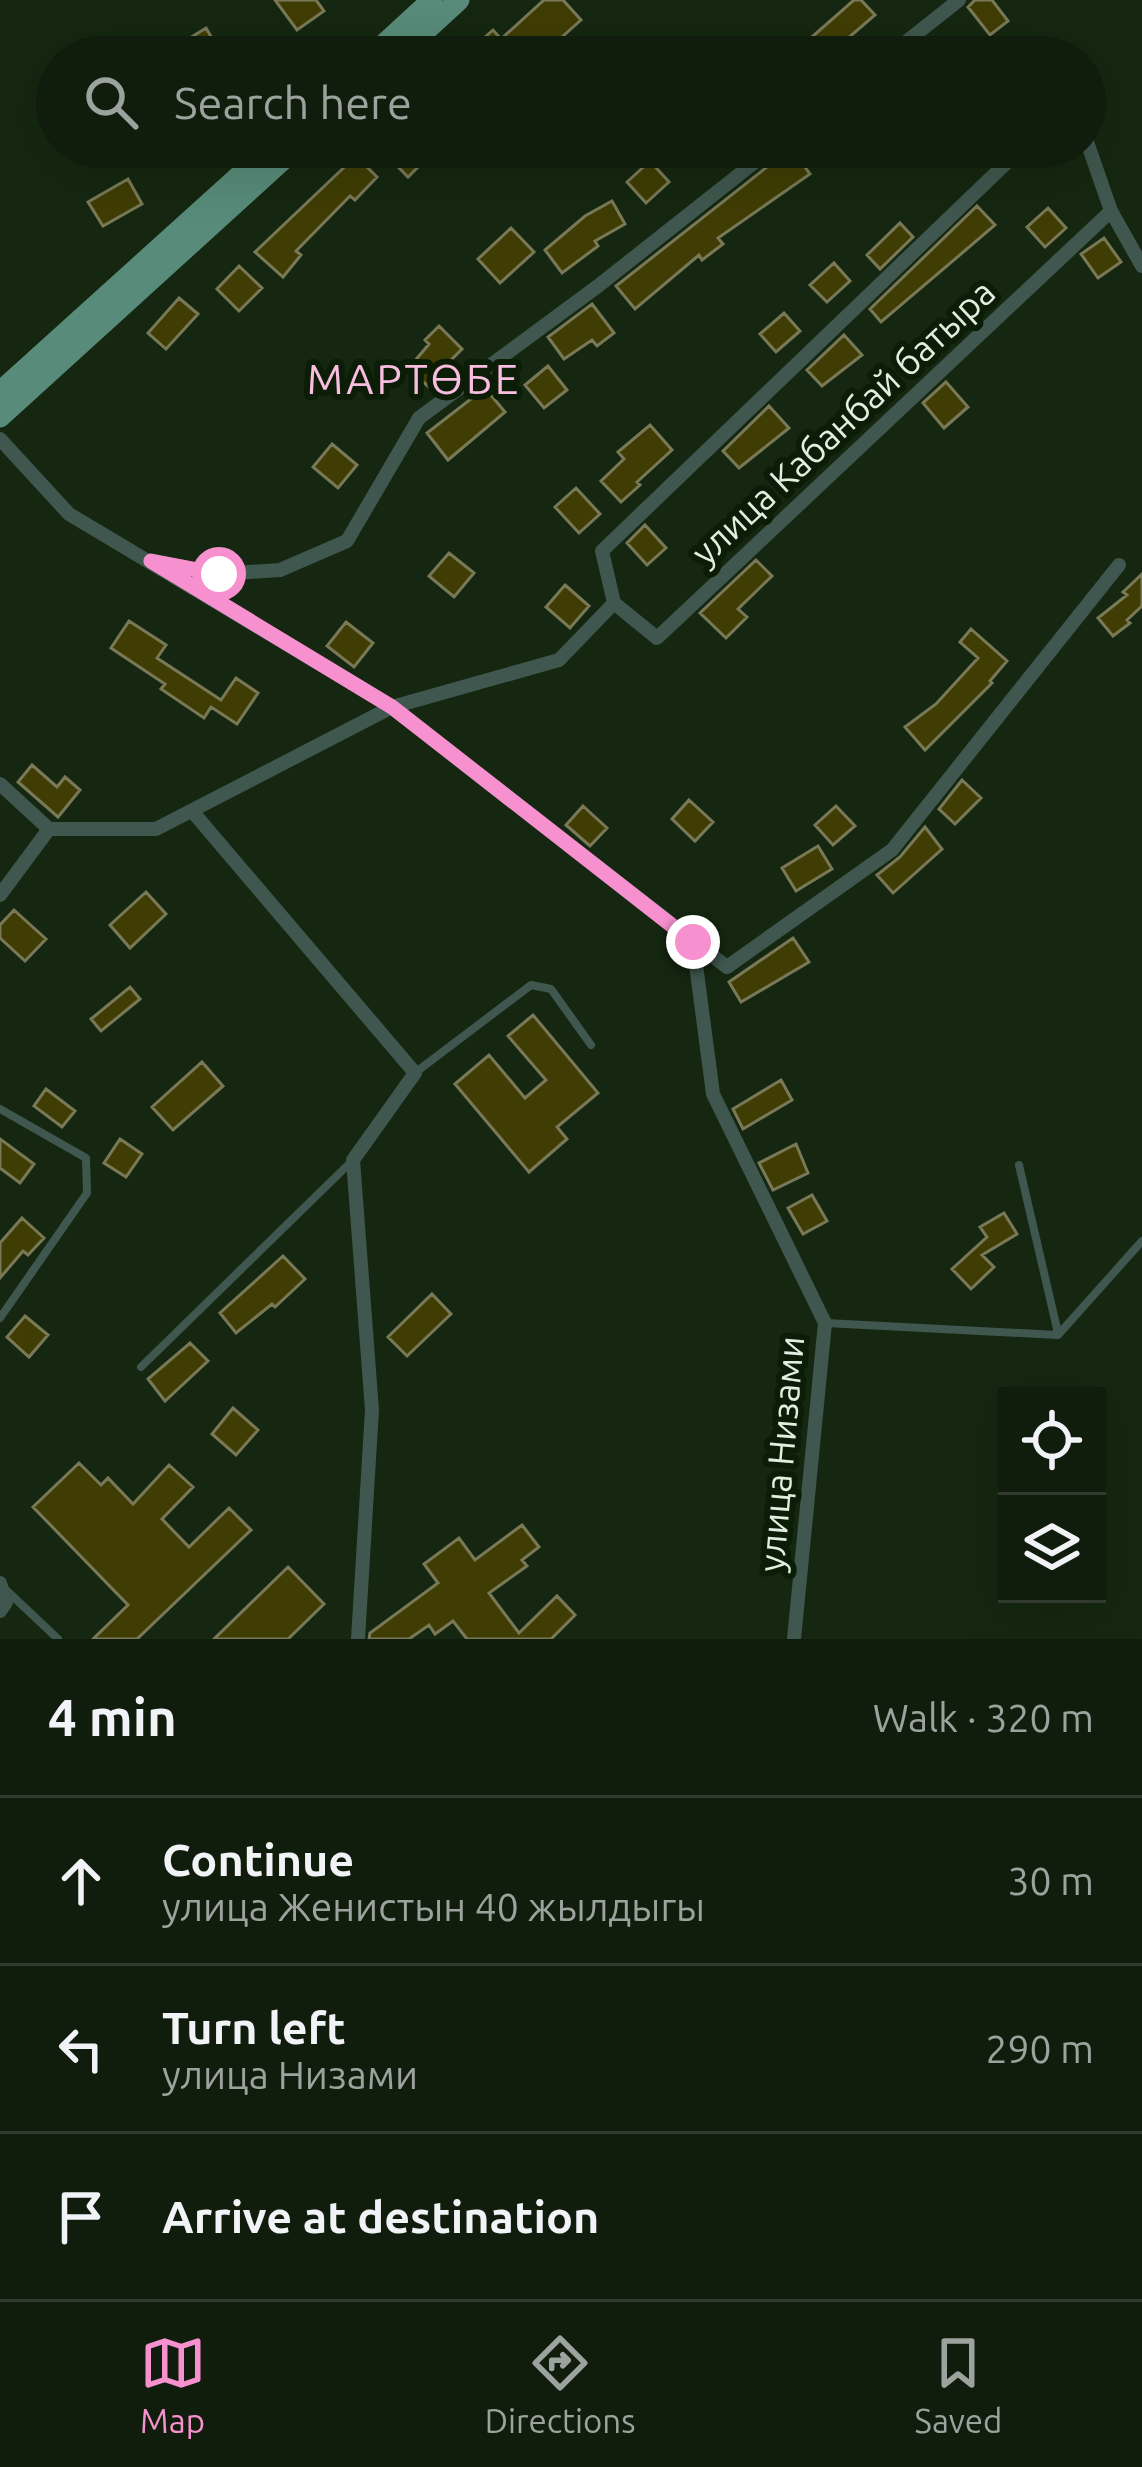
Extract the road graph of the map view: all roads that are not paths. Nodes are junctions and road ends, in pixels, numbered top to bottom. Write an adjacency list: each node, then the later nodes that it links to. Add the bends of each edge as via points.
1 (432, 0): 4 (main road)
2 (459, 0): 5 (main road)
3 (959, 0): 6 (street)
4 (393, 36)
5 (420, 36)
6 (914, 36)
7 (248, 168): 14 (main road)
8 (274, 168): 15 (main road)
9 (747, 168): 17 (street, via 419,418 347,541 280,570 219,574)
10 (1001, 168): 19 (street, улица Кабанбай батыра, via 602,551)
11 (1096, 168): 12 (street)
12 (1111, 212): 13 (street); 19 (street, улица Кабанбай батыра, via 657,638)
13 (1142, 266)
14 (0, 392)
15 (0, 417)
16 (0, 439): 17 (street, via 69,514)
17 (151, 561): 20 (street)
18 (1119, 565): 25 (street, via 892,850 727,967)
19 (614, 602): 20 (street, via 559,660)
20 (392, 707): 22 (street); 25 (street)
21 (0, 784): 23 (street)
22 (192, 812): 23 (street, via 156,829); 27 (street)
23 (49, 829): 24 (street)
24 (0, 895)
25 (693, 942): 33 (street, улица Низами, via 713,1094)
26 (591, 1045): 27 (lane, via 551,989 531,985)
27 (415, 1072): 29 (street)
28 (0, 1109): 32 (lane, via 86,1158 87,1193)
29 (353, 1160): 35 (lane); 39 (street, via 372,1410)
30 (1019, 1165): 34 (lane)
31 (1142, 1241): 34 (lane)
32 (0, 1318)
33 (825, 1323): 34 (lane); 40 (street, улица Низами)
34 (1058, 1335)
35 (141, 1367)
36 (2, 1586): 37 (street); 38 (lane)
37 (0, 1611)
38 (58, 1639)
39 (358, 1639)
40 (794, 1639)

